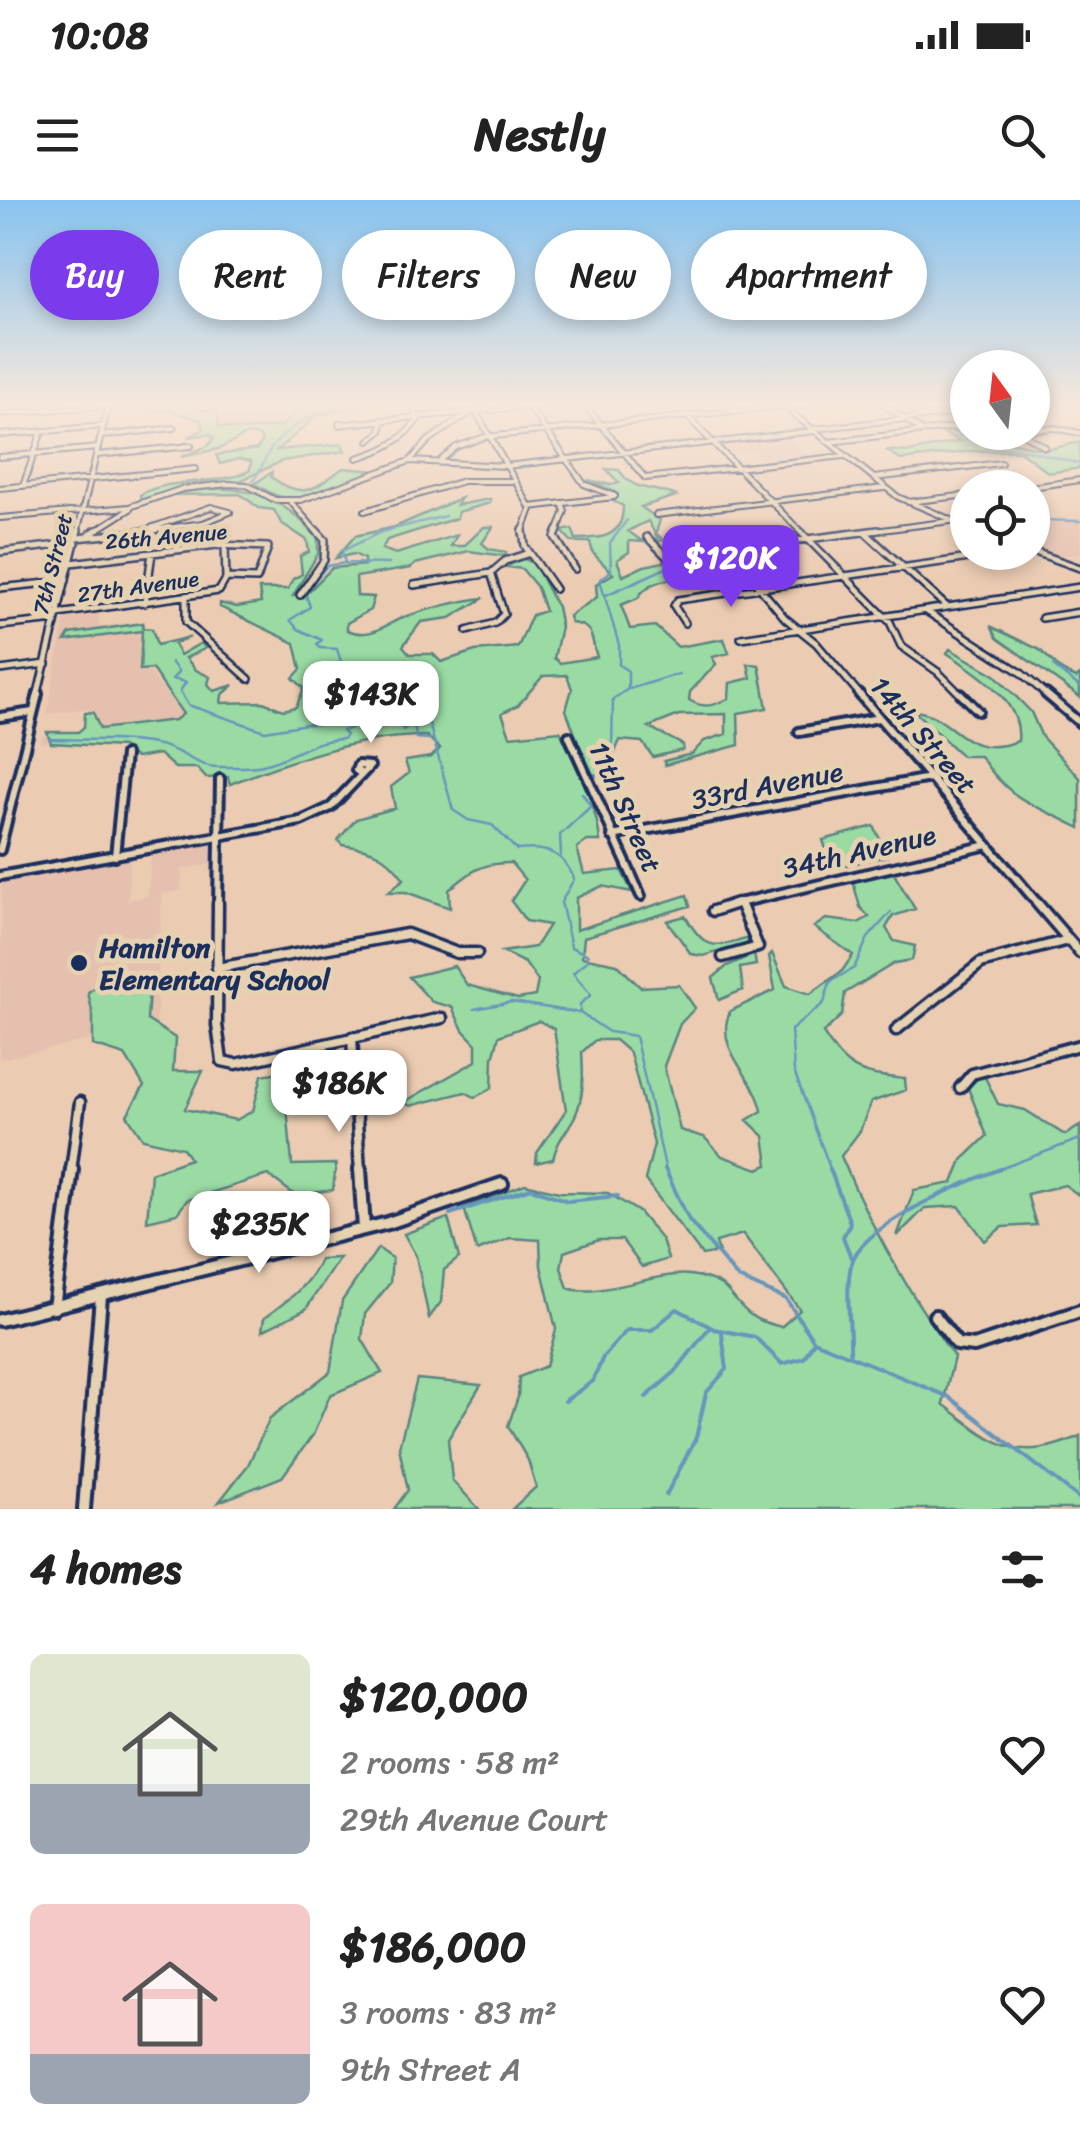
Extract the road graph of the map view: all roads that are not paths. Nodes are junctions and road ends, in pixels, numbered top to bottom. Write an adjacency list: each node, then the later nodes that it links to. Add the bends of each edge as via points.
1 (31, 464): 20 (street)
2 (95, 464): 16 (street, 7th Street)
3 (402, 464): 24 (street)
4 (486, 464): 12 (street)
5 (522, 464): 12 (street)
6 (569, 464): 27 (street, via 587,487 614,496)
7 (633, 464): 13 (street, via 645,478)
8 (734, 464): 13 (street)
9 (773, 464): 13 (street)
10 (854, 464): 15 (street)
11 (992, 464): 15 (street)
12 (506, 466): 18 (street)
13 (738, 468): 25 (street)
14 (195, 469): 16 (street)
15 (872, 478): 22 (street)
16 (91, 480): 20 (street); 30 (street, 7th Street)
17 (1080, 480): 19 (street)
18 (514, 481): 29 (street); 31 (street, via 465,480)
19 (1050, 484)
20 (23, 486): 21 (street)
21 (0, 488)
22 (884, 488): 25 (street); 26 (street)
23 (950, 497): 26 (street)
24 (290, 501): 28 (street, via 228,484 182,489); 62 (street, via 323,536 325,557)
25 (770, 502): 32 (street); 40 (street)
26 (906, 502): 34 (street)
27 (562, 503): 29 (street); 51 (street, via 555,534)
28 (135, 506): 30 (street); 39 (street)
29 (530, 507): 45 (street, via 522,537)
30 (84, 510): 33 (street); 39 (street, 7th Street)
31 (365, 512)
32 (656, 515)
33 (0, 518)
34 (950, 521)
35 (950, 521): 37 (street)
36 (145, 530): 36 (street, via 214,521 230,512 211,506); 39 (street, 26th Avenue)
37 (866, 533): 40 (street); 49 (street)
38 (647, 537): 42 (street, via 664,556)
39 (78, 539): 43 (street, 26th Avenue); 48 (street, 7th Street)
40 (809, 540): 42 (street); 53 (street)
41 (224, 545): 44 (street, 26th Avenue); 54 (street); 56 (street, 26th Avenue, via 264,544 268,551)
42 (729, 551): 60 (street, 14th Street)
43 (0, 552)
44 (152, 554): 48 (street, 26th Avenue); 64 (street)
45 (527, 554): 52 (street); 61 (street)
46 (1050, 557): 50 (street)
47 (950, 561): 49 (street)
48 (71, 563): 55 (street, 7th Street)
49 (904, 568): 53 (street); 65 (street)
50 (1080, 568)
51 (575, 569)
52 (491, 573): 57 (street); 74 (street, via 504,614)
53 (844, 576): 60 (street); 69 (street)
54 (226, 578): 56 (street, 27th Avenue); 63 (street, 27th Avenue, via 222,590)
55 (66, 581): 59 (street, 27th Avenue); 68 (street, 7th Street)
56 (254, 581)
57 (414, 585)
58 (1080, 587): 65 (street)
59 (0, 588)
60 (760, 588): 71 (street, via 675,602); 73 (street, 14th Street)
61 (555, 589)
62 (300, 596)
63 (186, 598): 64 (street, 27th Avenue); 78 (street, via 186,622)
64 (145, 603): 68 (street, 27th Avenue)
65 (947, 607): 66 (street)
66 (925, 610): 69 (street); 83 (street, via 1020,672)
67 (1078, 615): 70 (street)
68 (57, 617): 72 (street, 27th Avenue); 76 (street, 7th Street)
69 (884, 617): 73 (street); 80 (street, via 901,646)
70 (1042, 618)
71 (685, 623)
72 (0, 626)
73 (800, 630): 75 (street); 82 (street, 14th Street)
74 (467, 632)
75 (741, 638)
76 (46, 664): 77 (street); 79 (street, 7th Street)
77 (0, 670)
78 (249, 679)
79 (34, 712): 81 (street); 93 (street, 7th Street)
80 (978, 712)
81 (0, 717)
82 (879, 718): 84 (street); 88 (street, 14th Street)
83 (1080, 723)
84 (799, 732)
85 (569, 736): 90 (street, 11th Street)
86 (126, 755): 94 (street)
87 (360, 772): 91 (street, via 318,815)
88 (930, 778): 90 (street, 33rd Avenue); 92 (street, 14th Street)
89 (220, 779): 91 (street)
90 (612, 836): 96 (street, 11th Street)
91 (220, 837): 94 (street); 103 (street)
92 (988, 845): 97 (street, 34th Avenue); 99 (street, 14th Street)
93 (0, 850)
94 (115, 856): 95 (street)
95 (0, 876)
96 (641, 896)
97 (740, 902): 98 (street, 34th Avenue); 102 (street, via 758,946)
98 (713, 912)
99 (1069, 940): 101 (street, 14th Street); 105 (street, via 980,963)
100 (477, 952): 103 (street, via 460,956 408,934)
101 (1080, 953)
102 (724, 957)
103 (217, 968): 106 (street, via 222,1060 236,1064)
104 (442, 1018): 106 (street)
105 (896, 1030)
106 (352, 1037): 111 (street)
107 (1080, 1045): 108 (street, via 972,1074)
108 (960, 1088)
109 (80, 1102): 113 (street)
110 (502, 1184): 111 (street)
111 (364, 1229): 112 (street)
112 (102, 1296): 113 (street); 117 (street)
113 (54, 1308): 116 (street)
114 (1080, 1311): 115 (street, via 974,1346 957,1344)
115 (935, 1316)
116 (0, 1320)
117 (84, 1509)

